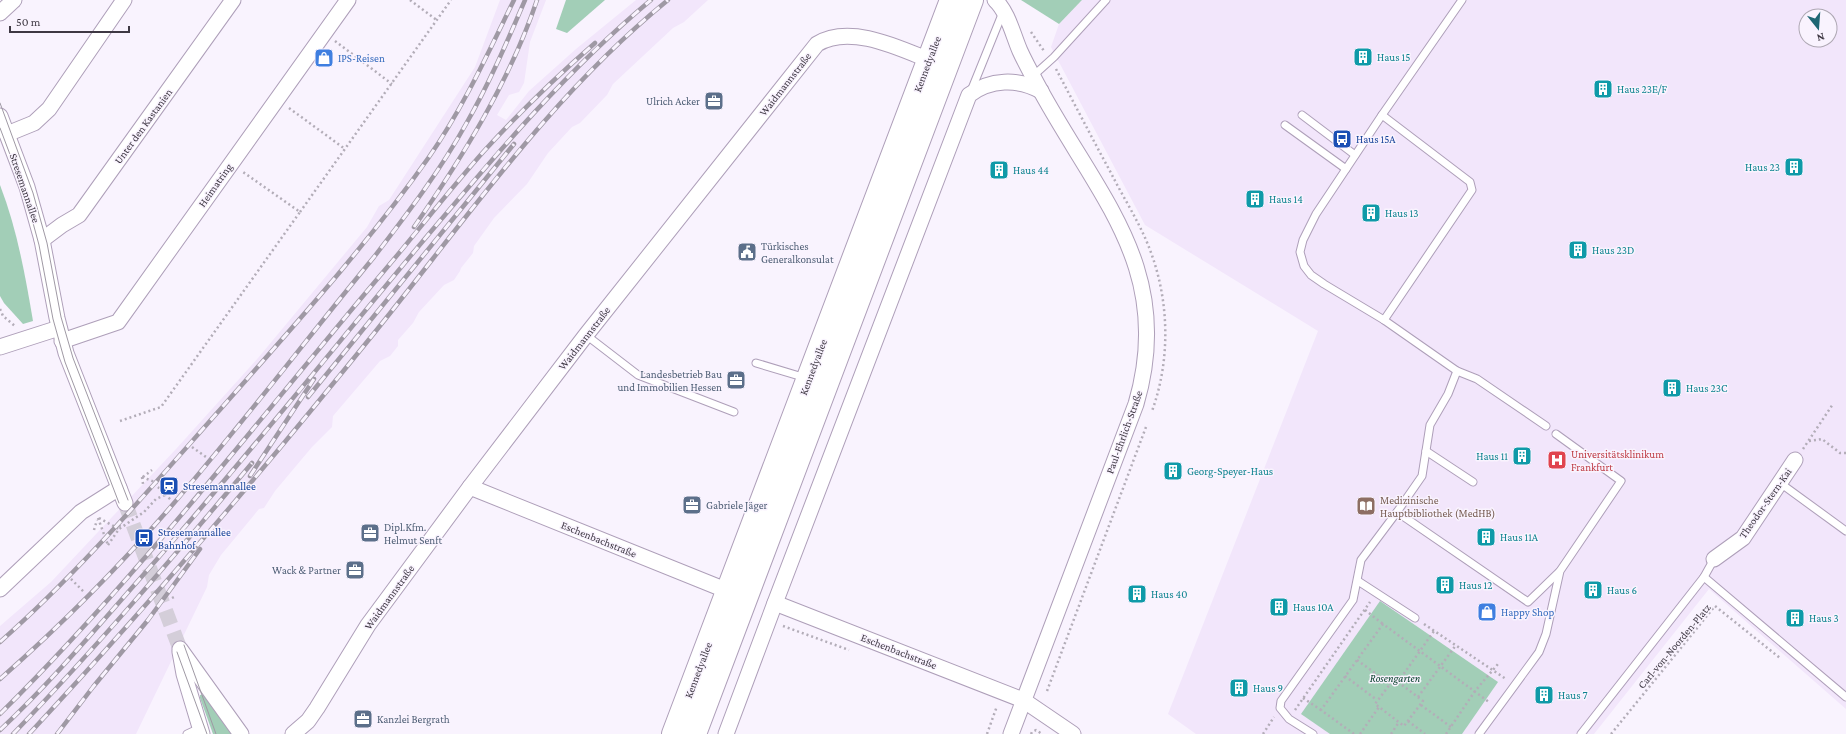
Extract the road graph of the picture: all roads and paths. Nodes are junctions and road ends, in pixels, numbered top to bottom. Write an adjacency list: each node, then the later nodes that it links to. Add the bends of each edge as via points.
1 (14, 0): 12 (street)
2 (124, 0): 27 (street, via 50,109 34,123)
3 (233, 0): 33 (street, Unter den Kastanien, via 79,215)
4 (348, 0): 15 (street, Heimatring)
5 (410, 0): 13 (path)
6 (451, 0): 13 (path)
7 (972, 0): 123 (main road, Kennedyallee)
8 (1106, 0): 17 (lane)
9 (1462, 0): 24 (lane)
10 (953, 1): 16 (main road, Kennedyallee)
11 (999, 6): 18 (street, Paul-Ehrlich-Straße); 21 (lane)
12 (0, 13)
13 (438, 21): 19 (path)
14 (1030, 31): 17 (path)
15 (324, 33): 19 (path); 22 (street, Heimatring)
16 (929, 60): 38 (street, Waidmannstraße, via 883,43 860,38 836,37 817,44); 42 (main road, Kennedyallee)
17 (1051, 60): 18 (lane); 45 (path, via 1146,240 1161,283 1165,352 1160,382)
18 (1033, 76): 20 (street, Paul-Ehrlich-Straße)
19 (392, 84): 28 (path)
20 (1041, 91): 21 (street, via 1030,85 1005,82 990,84); 107 (street, Paul-Ehrlich-Straße, via 1129,244 1144,292 1148,337 1136,404)
21 (969, 95): 82 (street)
22 (277, 99): 28 (path); 30 (street, Heimatring)
23 (1302, 115): 29 (lane)
24 (1382, 115): 29 (lane); 35 (lane, via 1470,182 1472,190)
25 (0, 116): 27 (street, Stresemannallee)
26 (1285, 124): 31 (lane)
27 (7, 134): 33 (street, Stresemannallee, via 27,187)
28 (345, 149): 32 (path)
29 (1355, 155): 31 (lane)
30 (231, 164): 32 (path); 37 (street, Heimatring, via 118,322)
31 (1346, 169): 35 (lane, via 1316,214 1300,252 1304,266 1311,275)
32 (300, 212): 46 (path, via 161,407)
33 (42, 240): 37 (street, Stresemannallee)
34 (0, 309): 36 (path, via 3,316)
35 (1384, 320): 41 (lane)
36 (19, 329)
37 (60, 334): 39 (street, Heimatring); 62 (street, Stresemannallee)
38 (586, 335): 44 (lane, via 638,375); 61 (street, Waidmannstraße)
39 (0, 347)
40 (756, 363): 42 (lane)
41 (1457, 371): 48 (lane, via 1477,379); 52 (lane, via 1448,394 1430,425)
42 (808, 379): 77 (main road, Kennedyallee)
43 (1833, 404): 50 (path)
44 (734, 412)
45 (1149, 418)
46 (120, 422)
47 (1146, 425): 102 (path)
48 (1546, 426)
49 (1556, 434): 72 (lane, via 1621,481)
50 (1808, 441): 53 (path, via 1822,439 1840,453); 55 (path)
51 (192, 446): 54 (path)
52 (1426, 451): 58 (lane); 66 (lane, via 1422,476)
53 (1846, 453)
54 (206, 457)
55 (1795, 460): 59 (street, Theodor-Stern-Kai)
56 (152, 470): 57 (path)
57 (142, 477): 60 (path); 63 (path, via 159,485)
58 (1474, 482)
59 (1780, 483): 70 (lane); 71 (street, Theodor-Stern-Kai, via 1743,538)
60 (143, 484)
61 (470, 487): 77 (street, Eschenbachstraße); 121 (street, Waidmannstraße, via 368,625 308,721)
62 (119, 488): 65 (street, Stresemannallee); 76 (street, via 81,512)
63 (165, 495): 64 (path); 68 (path, via 156,499 144,512)
64 (171, 500)
65 (125, 503)
66 (1397, 512): 72 (lane, via 1528,602); 75 (lane, via 1361,560)
67 (98, 518): 68 (path); 68 (path, via 108,545); 69 (path)
68 (119, 529)
69 (94, 530)
70 (1846, 531)
71 (1714, 559): 73 (lane)
72 (1560, 572): 101 (lane, via 1546,634 1539,652)
73 (1704, 577): 105 (lane); 138 (lane)
74 (71, 579): 79 (path)
75 (1358, 581): 78 (lane); 112 (lane, via 1353,600 1281,702)
76 (0, 589)
77 (728, 591): 122 (main road, Kennedyallee)
78 (1377, 592): 83 (path); 86 (lane)
79 (85, 593)
80 (176, 596): 81 (path)
81 (172, 598)
82 (775, 602): 107 (street, Eschenbachstraße); 124 (street)
83 (1365, 610): 87 (path); 106 (path)
84 (158, 611): 85 (path)
85 (153, 613)
86 (1415, 618): 88 (path)
87 (1383, 624): 92 (path); 93 (path)
88 (1434, 631): 90 (path); 92 (path)
89 (780, 633): 91 (path, via 783,626)
90 (1456, 645): 96 (path); 97 (path)
91 (850, 650)
92 (1420, 651): 96 (path); 99 (path)
93 (1357, 660): 98 (path); 100 (path)
94 (1782, 660): 139 (path, Carl-von-Noorden-Platz, via 1715,606)
95 (1498, 664): 97 (path)
96 (1440, 666): 103 (path); 104 (path)
97 (1492, 670): 101 (path); 103 (path)
98 (1345, 676): 108 (path); 114 (path)
99 (1398, 682): 100 (path, via 1394,679); 104 (path)
100 (1390, 684): 108 (path)
101 (1515, 685): 113 (lane)
102 (1047, 690)
103 (1475, 691): 113 (path); 118 (path)
104 (1418, 697): 110 (path, via 1424,701)
105 (1846, 697)
106 (1303, 698): 114 (path); 115 (path)
107 (1023, 700): 126 (street, Paul-Ehrlich-Straße); 129 (street, Eschenbachstraße)
108 (1377, 700): 111 (path, via 1375,704)
109 (990, 703): 125 (path, via 997,706)
110 (1421, 705): 117 (path); 118 (path)
111 (1379, 707): 116 (path); 133 (path)
112 (1280, 708): 115 (lane); 130 (path)
113 (1498, 708): 137 (lane)
114 (1321, 710): 132 (path)
115 (1289, 719): 131 (lane)
116 (1399, 722): 117 (path, via 1404,726); 134 (path)
117 (1408, 722): 135 (path)
118 (1451, 727): 136 (path)
119 (196, 732): 120 (street, via 180,649)
120 (241, 734)
121 (293, 734)
122 (673, 734)
123 (695, 734)
124 (726, 734)
125 (988, 734)
126 (1011, 734)
127 (1031, 734): 128 (path, via 1036,730)
128 (1042, 734)
129 (1073, 734)
130 (1263, 734)
131 (1313, 734)
132 (1354, 734)
133 (1360, 734)
134 (1391, 734)
135 (1426, 734)
136 (1446, 734)
137 (1479, 734)
138 (1581, 734)
139 (1611, 734)

